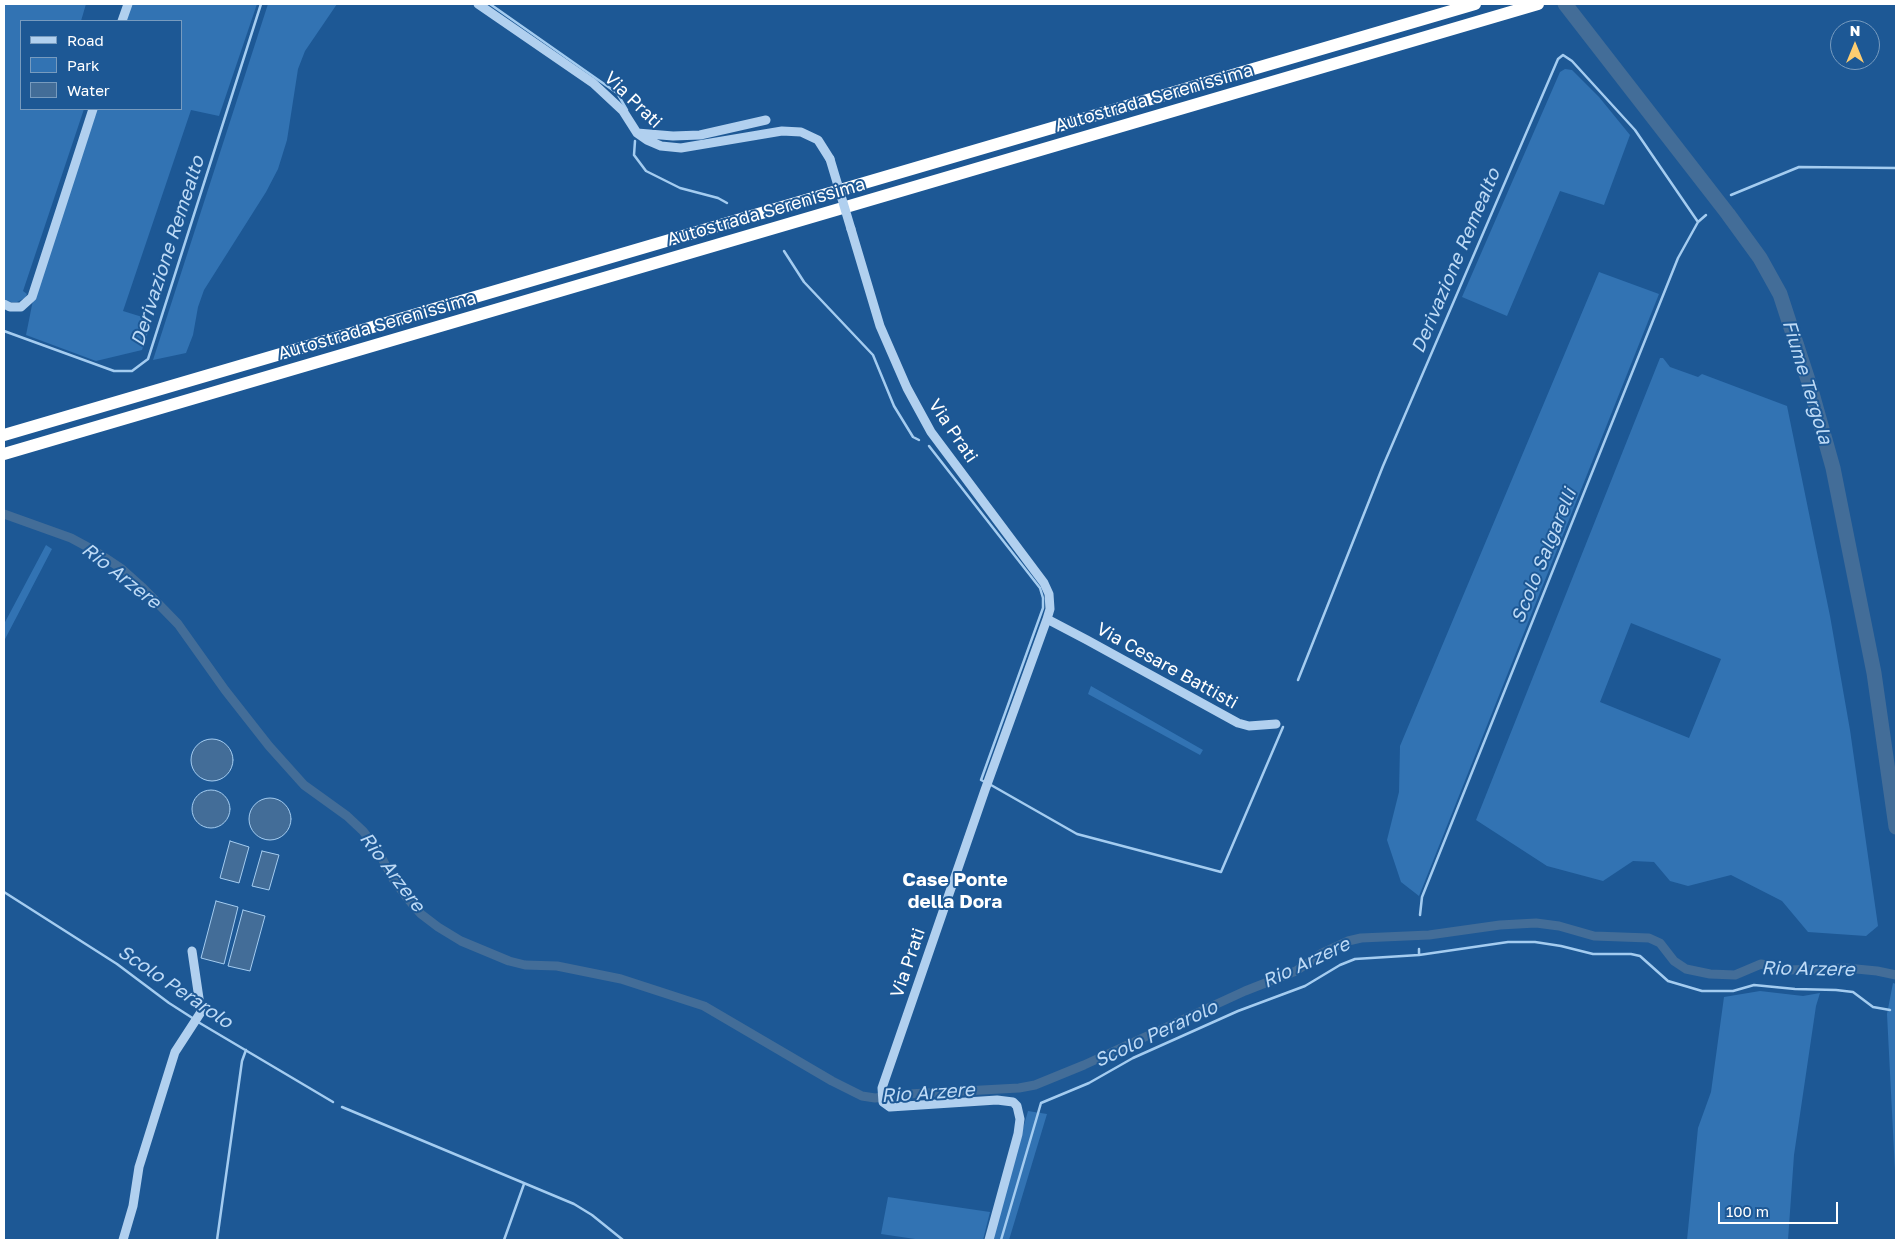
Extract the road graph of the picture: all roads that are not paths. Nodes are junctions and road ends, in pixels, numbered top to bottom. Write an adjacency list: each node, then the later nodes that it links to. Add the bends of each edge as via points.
1 (128, 4): 5 (street)
2 (478, 4): 8 (street, Via Prati, via 593,83 623,111)
3 (1472, 4): 10 (highway, Autostrada Serenissima)
4 (1538, 4): 11 (highway, Autostrada Serenissima)
5 (122, 20)
6 (93, 110): 9 (street, via 32,297 21,307)
7 (766, 120): 8 (street, via 700,135)
8 (637, 133): 12 (street, Via Prati, bridge, via 661,146 681,148 773,132 801,132 818,140 830,159 880,326 907,388 931,432 1044,583 1050,601)
9 (4, 304)
10 (4, 435)
11 (4, 454)
12 (1047, 619): 13 (street, Via Cesare Battisti, via 1238,724); 16 (street, Via Prati, via 985,790 882,1097 887,1106 894,1107 997,1100 1013,1102 1016,1106 1020,1119 1018,1134)
13 (1276, 724)
14 (192, 951): 15 (street, via 201,1012 175,1052 139,1168)
15 (123, 1240)
16 (989, 1240)

